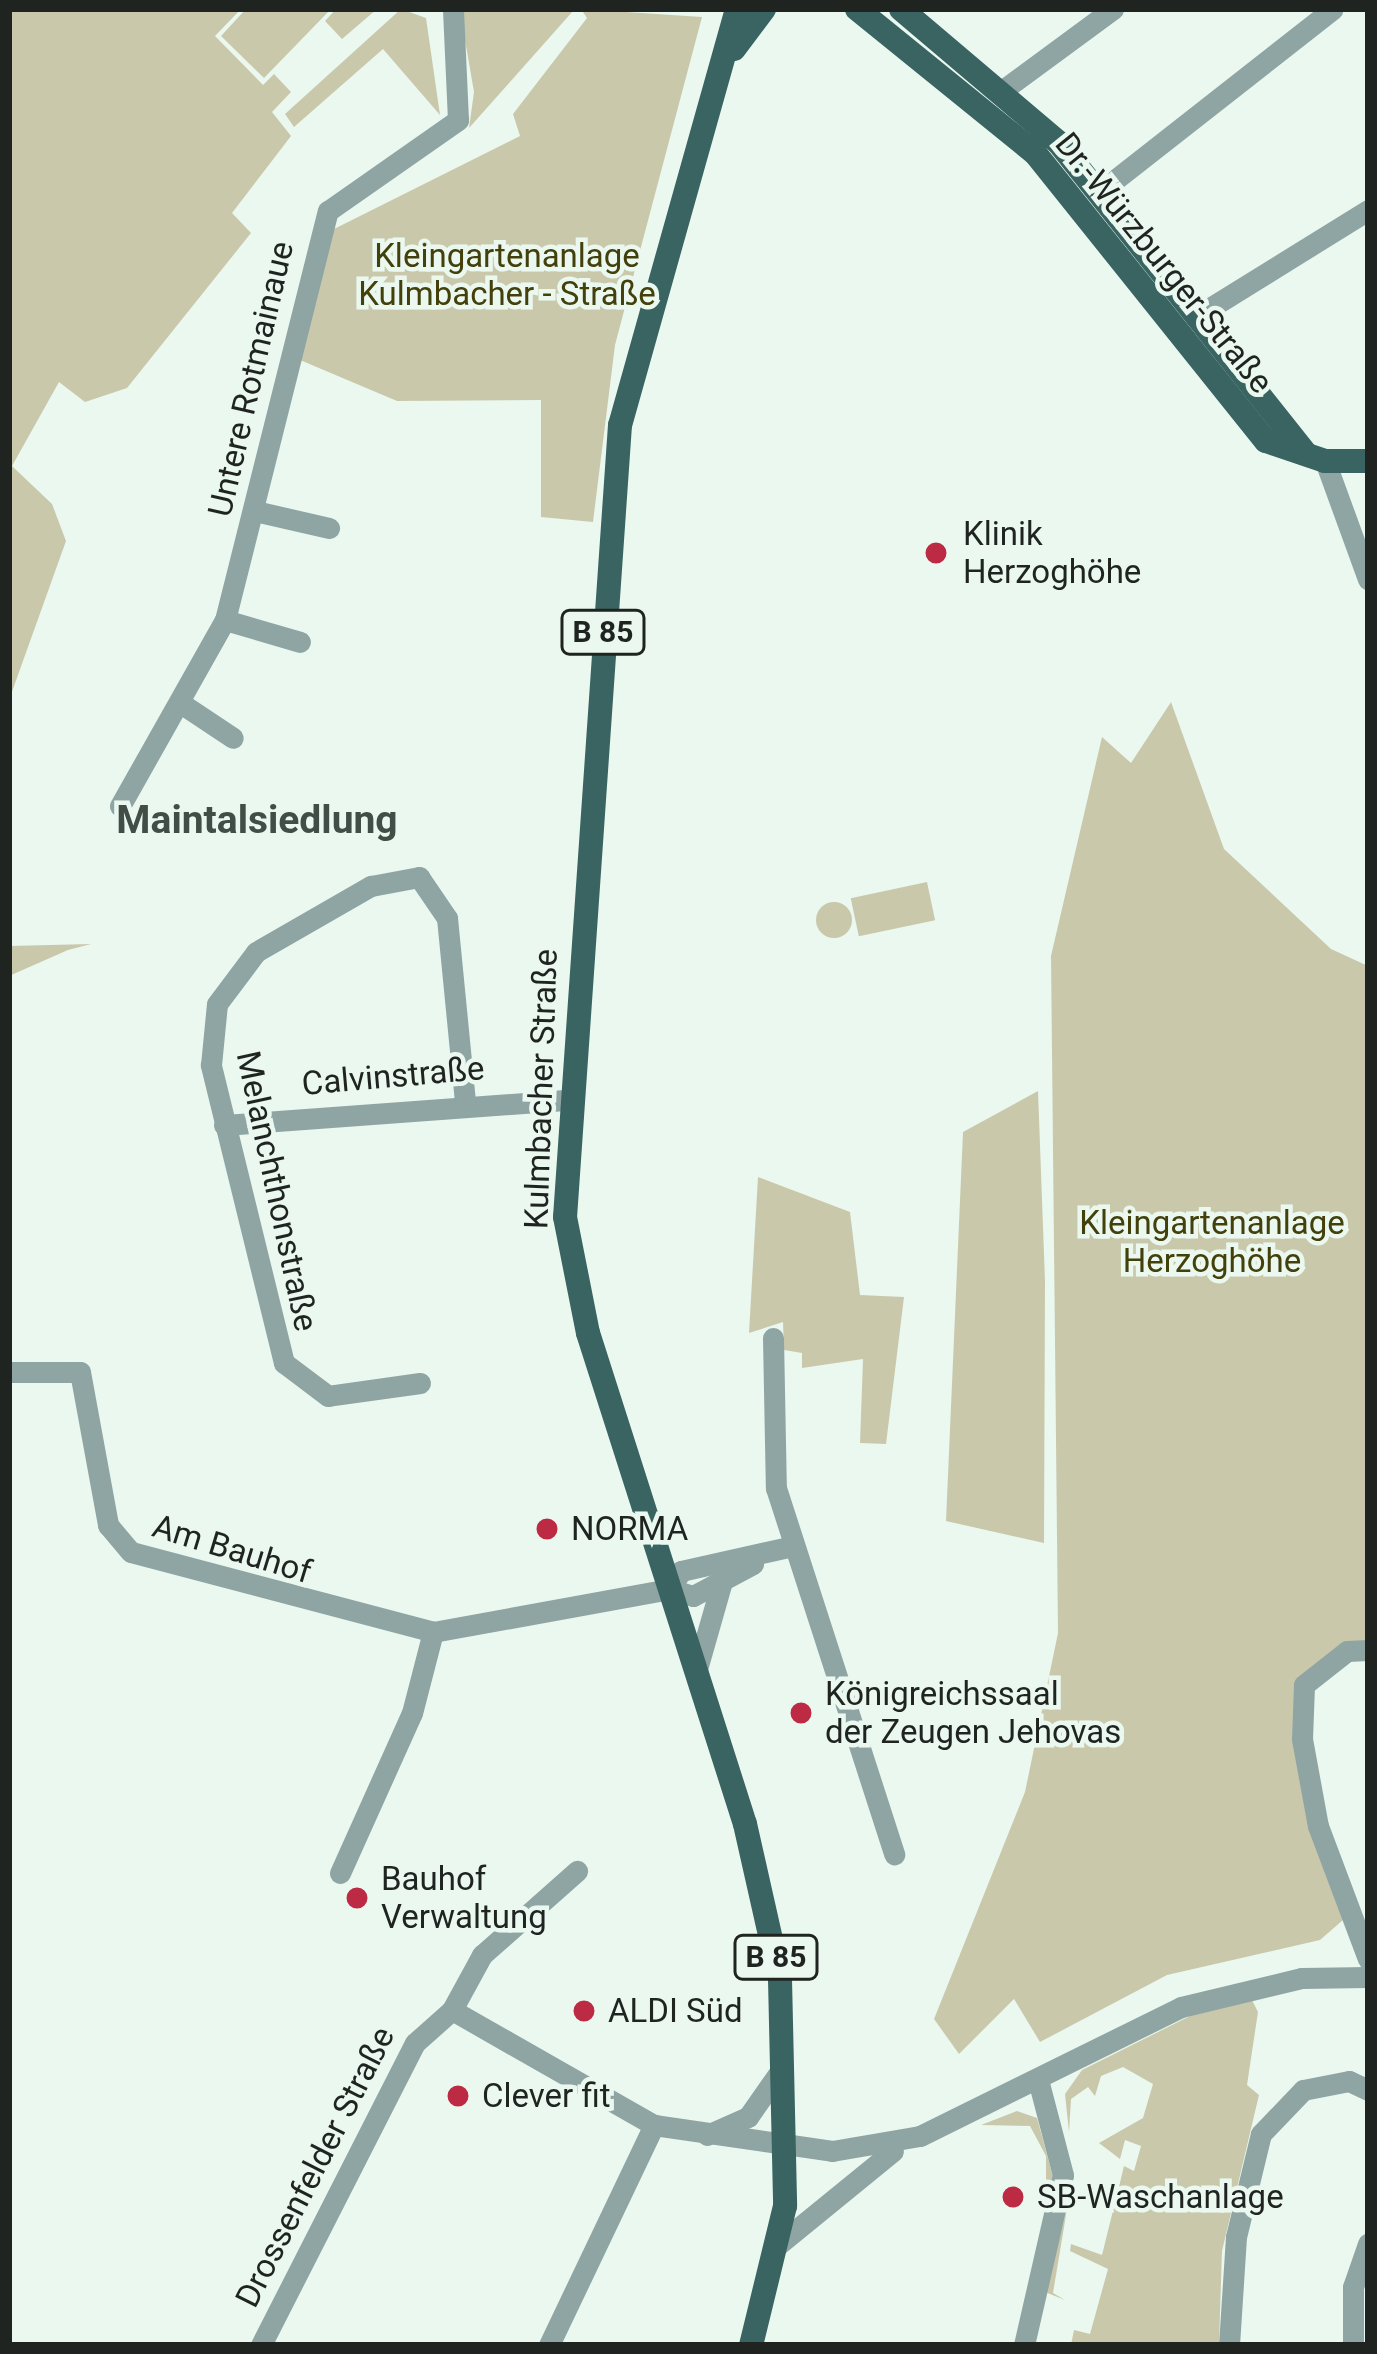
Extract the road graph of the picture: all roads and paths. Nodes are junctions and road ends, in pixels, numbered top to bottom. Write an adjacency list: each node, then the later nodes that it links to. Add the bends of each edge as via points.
1 (453, 9): 16 (street, Untere Rotmainaue, via 458,120 328,211)
2 (737, 9): 9 (main road, Kulmbacher Straße / B 85)
3 (764, 9): 9 (main road)
4 (857, 9): 14 (main road, Dr.-Würzburger-Straße, via 983,100 1266,441)
5 (1113, 9): 10 (street)
6 (1333, 9): 11 (street)
7 (902, 10): 10 (main road, Dr.-Würzburger-Straße)
8 (720, 16): 9 (main road, Kulmbacher Straße / B 85)
9 (722, 65): 25 (main road, Kulmbacher Straße / B 85, via 620,425)
10 (1003, 90): 11 (main road, Dr.-Würzburger-Straße)
11 (1102, 190): 13 (main road, Dr.-Würzburger-Straße)
12 (1368, 210): 13 (street)
13 (1197, 316): 14 (main road, Dr.-Würzburger-Straße)
14 (1318, 459): 15 (main road); 18 (street, Dr.-Würzburger-Straße)
15 (1368, 460)
16 (255, 511): 17 (street); 19 (street, Untere Rotmainaue)
17 (329, 529)
18 (1368, 579)
19 (225, 620): 20 (street); 21 (street, Untere Rotmainaue)
20 (300, 643)
21 (182, 704): 22 (street); 23 (street, Untere Rotmainaue)
22 (233, 738)
23 (120, 806)
24 (465, 1100): 25 (street, Calvinstraße); 26 (street, Calvinstraße); 26 (street, Melanchthonstraße, via 447,918 419,877 371,886 256,952 211,1023)
25 (568, 1100): 33 (main road, Kulmbacher Straße / B 85, via 573,1272)
26 (224, 1125): 29 (street, Melanchthonstraße, via 290,1372 328,1396)
27 (773, 1338): 30 (street, via 773,1468)
28 (9, 1372): 34 (street, Am Bauhof, via 80,1372 119,1546 260,1594)
29 (420, 1383)
30 (793, 1546): 31 (street); 37 (street)
31 (768, 1554): 32 (street); 33 (street, via 681,1571)
32 (726, 1581): 33 (street, via 693,1596); 36 (street, via 706,1612)
33 (670, 1589): 34 (street, Am Bauhof); 36 (main road, Kulmbacher Straße / B 85)
34 (433, 1632): 39 (street, via 412,1713)
35 (1368, 1650): 40 (street, via 1347,1651 1304,1685 1302,1739 1318,1826)
36 (697, 1670): 43 (main road, Kulmbacher Straße / B 85, via 765,1899)
37 (894, 1854)
38 (577, 1870): 42 (street, Drossenfelder Straße, via 482,1955)
39 (340, 1873)
40 (1368, 1959)
41 (1368, 1977): 44 (street, via 1302,1978 1181,2007)
42 (452, 2010): 46 (street); 52 (street, Drossenfelder Straße, via 415,2043)
43 (786, 2060): 47 (street, via 748,2117); 49 (main road, Kulmbacher Straße / B 85)
44 (1038, 2080): 48 (street); 55 (street, via 1064,2175)
45 (1368, 2090): 56 (street, via 1349,2081 1303,2090 1262,2134 1236,2237)
46 (654, 2126): 47 (street); 53 (street)
47 (700, 2136): 49 (street)
48 (920, 2136): 49 (street); 50 (street, via 826,2195)
49 (785, 2150): 50 (main road, Kulmbacher Straße / B 85)
50 (779, 2244): 54 (main road, B 85)
51 (1368, 2245): 57 (street, via 1353,2287)
52 (261, 2345)
53 (549, 2345)
54 (751, 2345)
55 (1024, 2345)
56 (1229, 2345)
57 (1353, 2345)

